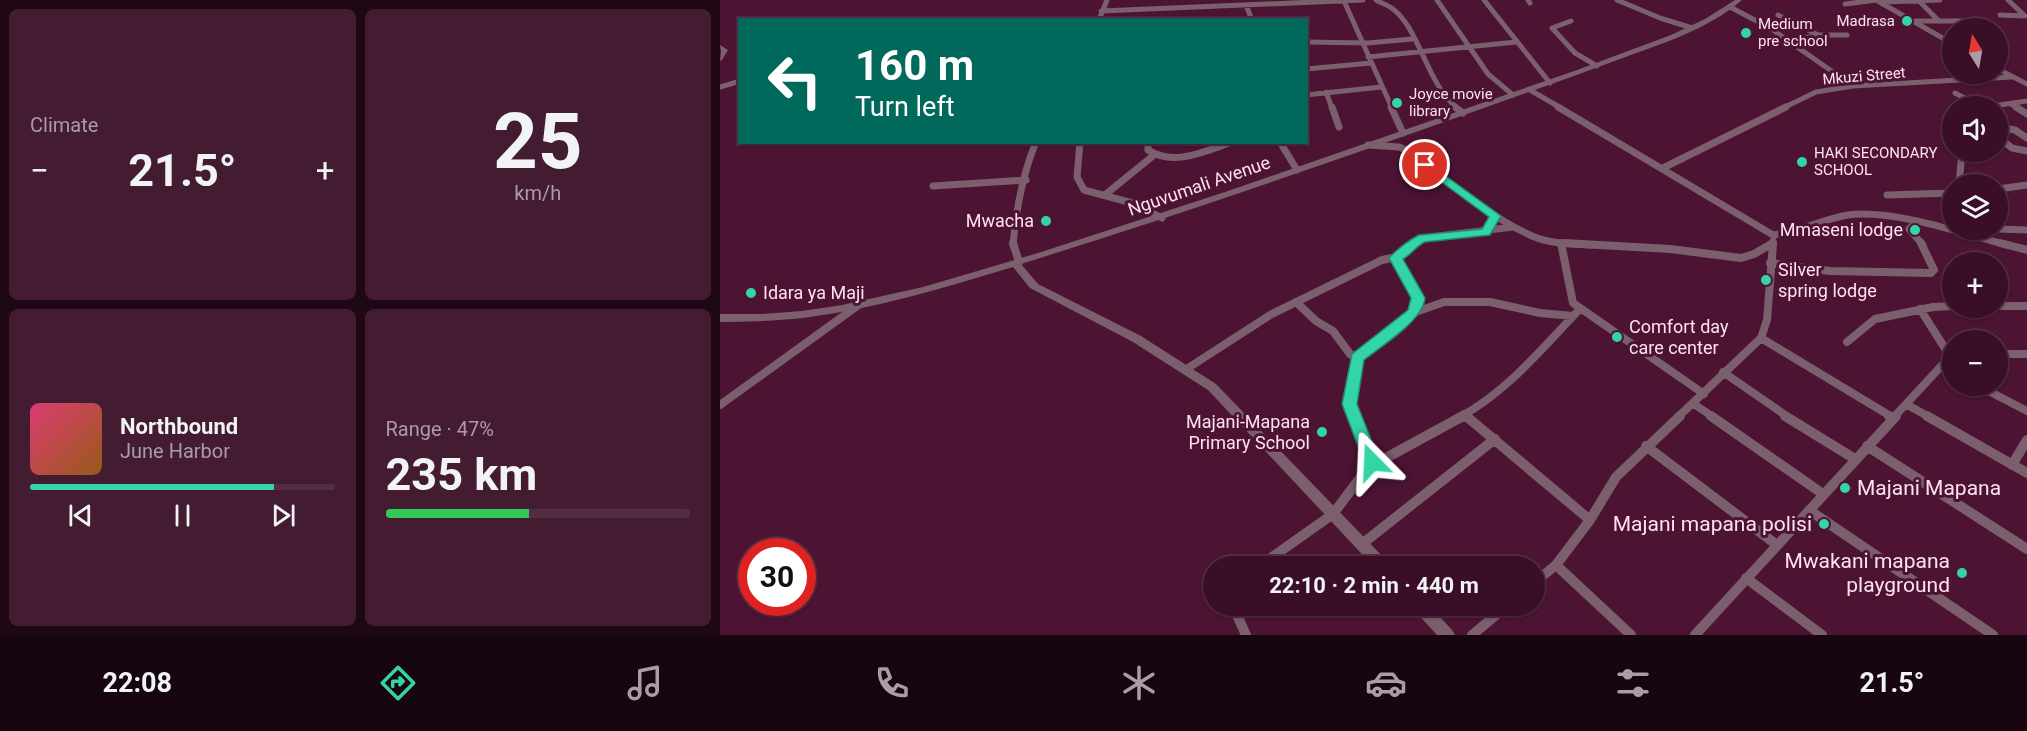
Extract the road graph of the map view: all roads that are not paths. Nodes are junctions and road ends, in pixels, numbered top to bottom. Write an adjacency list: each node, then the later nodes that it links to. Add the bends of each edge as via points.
1 (1107, 0): 17 (street)
2 (1363, 0): 11 (street)
3 (1376, 0): 29 (street, via 1404,20)
4 (1437, 0): 35 (street)
5 (1484, 0): 33 (street)
6 (1617, 0): 25 (street)
7 (1739, 0): 16 (street, Nguvumali Avenue)
8 (1918, 0): 9 (street); 12 (street); 24 (street)
9 (1940, 0)
10 (2008, 0): 19 (street, via 2025,16)
11 (1344, 1): 13 (street); 32 (street)
12 (1878, 1): 14 (street); 23 (street)
13 (1254, 2): 15 (street)
14 (1845, 4)
15 (1246, 5): 17 (street); 21 (street)
16 (1730, 7): 25 (street, Nguvumali Avenue); 30 (street)
17 (1101, 11): 20 (street)
18 (1778, 15): 26 (street)
19 (2000, 15)
20 (1099, 18)
21 (1251, 18)
22 (1571, 21): 39 (street, via 1552,28 1575,53)
23 (1915, 21): 24 (street); 28 (street)
24 (1939, 21)
25 (1692, 28): 39 (street, Nguvumali Avenue)
26 (1818, 35): 27 (street); 30 (street)
27 (1847, 35)
28 (1942, 38)
29 (1412, 39): 32 (street); 36 (street)
30 (1791, 41): 49 (street)
31 (1308, 42): 32 (street)
32 (1360, 42): 38 (street)
33 (1516, 42): 35 (street); 46 (street)
34 (720, 47): 37 (street, via 725,50)
35 (1468, 47): 36 (street); 56 (street, via 1488,74)
36 (1419, 51): 38 (street); 62 (street, via 1448,101)
37 (720, 59)
38 (1369, 60): 40 (street); 51 (street)
39 (1597, 66): 46 (street, Nguvumali Avenue)
40 (1308, 69)
41 (2008, 75): 43 (street)
42 (2008, 77): 43 (street, Mkuzi Street)
43 (2012, 77): 48 (street)
44 (738, 82): 50 (street)
45 (1942, 82): 49 (street, Mkuzi Street)
46 (1550, 83): 52 (street, Nguvumali Avenue)
47 (1944, 84): 54 (street)
48 (2027, 84)
49 (1853, 86): 77 (street, Mkuzi Street, via 1816,92)
50 (720, 87)
51 (1381, 87): 53 (street); 66 (street)
52 (1530, 90): 56 (street, Nguvumali Avenue); 77 (street)
53 (1326, 92): 55 (street); 64 (street)
54 (1955, 93): 57 (street); 58 (street)
55 (1308, 94)
56 (1514, 95): 62 (street, Nguvumali Avenue)
57 (1957, 96)
58 (1963, 96)
59 (2027, 101): 61 (street)
60 (2008, 104): 61 (street)
61 (2011, 104): 63 (street)
62 (1463, 113): 66 (street, Nguvumali Avenue)
63 (2027, 114)
64 (1339, 127)
65 (2008, 129): 67 (street)
66 (1403, 133): 73 (street, Nguvumali Avenue)
67 (2027, 138)
68 (1035, 144): 79 (street)
69 (1080, 144): 84 (street, via 1080,184 1084,190)
70 (1148, 144): 76 (street)
71 (1281, 144): 78 (street)
72 (1214, 145): 76 (street, via 1170,158)
73 (1368, 145): 78 (street, Nguvumali Avenue); 86 (street, via 1408,151)
74 (2008, 145): 75 (street)
75 (2027, 151)
76 (1154, 155): 84 (street)
77 (1663, 168): 94 (street)
78 (1297, 170): 87 (street, Nguvumali Avenue)
79 (1026, 180): 81 (street); 99 (street, via 1015,224 1013,247)
80 (2027, 185): 82 (street)
81 (933, 186)
82 (2008, 188)
83 (1942, 192): 85 (street)
84 (1106, 194): 87 (street)
85 (1887, 195)
86 (1496, 216): 90 (street); 93 (street)
87 (1162, 218): 99 (street, Nguvumali Avenue)
88 (1917, 222): 89 (street); 94 (street, via 1859,214 1814,223); 100 (street, via 1909,229 1923,245 1934,270 1931,273 1834,271)
89 (1942, 226)
90 (1513, 227): 93 (street); 96 (street, via 1533,237)
91 (2008, 229): 92 (street)
92 (2027, 230)
93 (1486, 232): 98 (street, via 1423,238)
94 (1773, 239): 96 (street, via 1740,258 1670,249); 100 (street)
95 (1993, 240): 97 (street)
96 (1561, 243): 108 (street, via 1570,297)
97 (2027, 250)
98 (1396, 258): 101 (street, via 1382,260); 107 (street, via 1418,298)
99 (1017, 262): 102 (street, Nguvumali Avenue); 117 (street, via 1034,286 1137,339)
100 (1770, 263): 110 (street, via 1767,320)
101 (1296, 302): 115 (street, via 1333,331); 117 (street)
102 (860, 304): 109 (street, Nguvumali Avenue, via 812,313); 123 (street)
103 (2008, 306): 104 (street)
104 (2027, 306)
105 (1942, 307): 106 (street)
106 (1920, 309): 111 (street, via 1875,319); 112 (street)
107 (1413, 313): 108 (street, via 1444,302 1490,302 1540,313); 115 (street)
108 (1577, 313): 119 (street); 125 (street, via 1504,387)
109 (720, 318)
110 (1761, 338): 118 (street); 126 (street)
111 (1848, 342)
112 (1942, 343)
113 (2008, 354): 114 (street)
114 (2027, 354)
115 (1357, 358): 132 (street, via 1350,404)
116 (1942, 369): 122 (street)
117 (1185, 370): 137 (street, via 1212,387)
118 (1723, 372): 119 (street); 131 (street)
119 (1704, 394): 121 (street)
120 (1998, 396): 124 (street)
121 (1694, 404): 129 (street); 135 (street)
122 (1906, 404): 126 (street); 133 (street)
123 (720, 405)
124 (2027, 411)
125 (1464, 414): 127 (street); 132 (street)
126 (1893, 418): 130 (street)
127 (1496, 439): 138 (street); 139 (street)
128 (2027, 440): 133 (street)
129 (1646, 446): 138 (street, via 1616,477); 140 (street)
130 (1867, 446): 131 (street); 141 (street)
131 (1855, 459): 135 (street)
132 (1372, 462): 137 (street)
133 (2012, 465): 134 (street)
134 (2027, 473)
135 (1823, 494): 136 (street)
136 (1809, 510): 140 (street); 156 (street)
137 (1332, 514): 139 (street); 142 (street)
138 (1590, 520): 144 (street)
139 (1362, 544): 143 (street)
140 (1777, 545): 146 (street)
141 (2027, 549)
142 (1273, 556)
143 (1373, 556)
144 (1556, 565): 145 (street); 153 (street)
145 (1545, 574)
146 (1746, 578): 154 (street); 155 (street)
147 (1237, 616): 150 (street)
148 (1429, 616): 151 (street)
149 (1495, 616): 152 (street)
150 (1246, 635)
151 (1447, 635)
152 (1472, 635)
153 (1631, 635)
154 (1695, 635)
155 (1822, 635)
156 (1993, 635)

